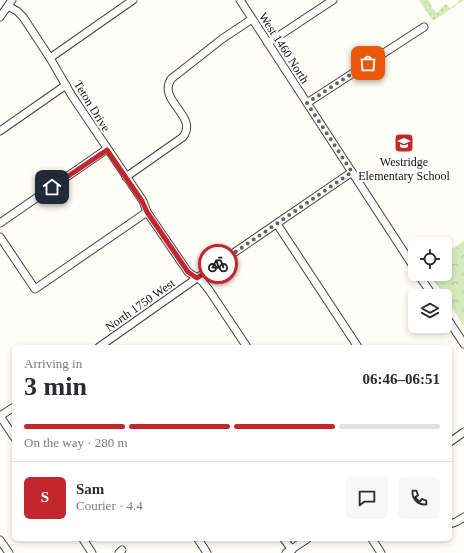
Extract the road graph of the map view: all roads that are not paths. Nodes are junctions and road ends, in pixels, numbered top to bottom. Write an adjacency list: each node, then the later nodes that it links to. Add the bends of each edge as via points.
1 (133, 0): 9 (street)
2 (240, 0): 6 (street, West 1460 North)
3 (333, 0): 8 (street)
4 (10, 3): 5 (street); 9 (street, Teton Drive, via 23,17)
5 (0, 18)
6 (252, 19): 8 (street, West 1460 North); 15 (street, via 171,79 167,86 168,94 187,123 187,129 183,137)
7 (424, 27): 11 (street)
8 (268, 43): 11 (street, West 1460 North)
9 (50, 58): 10 (street, Teton Drive)
10 (66, 85): 12 (street); 13 (street, Teton Drive)
11 (307, 103): 14 (street, West 1460 North)
12 (0, 131)
13 (107, 150): 15 (street, Teton Drive); 17 (street)
14 (352, 172): 18 (street, North 1750 West); 20 (street, West 1460 North)
15 (126, 177): 16 (street, Teton Drive)
16 (147, 212): 19 (street, via 34,289); 21 (street, Teton Drive, via 188,272)
17 (0, 223)
18 (276, 224): 21 (street, North 1750 West); 26 (street)
19 (0, 237)
20 (408, 258)
21 (197, 278): 24 (street, North 1750 West); 25 (street, Teton Drive, via 209,290)
22 (452, 326): 23 (street)
23 (464, 344)
24 (102, 345)
25 (246, 345)
26 (357, 345)
27 (12, 408): 28 (street)
28 (0, 416): 30 (street)
29 (464, 432): 31 (street)
30 (12, 434)
31 (452, 441)
32 (464, 517): 33 (street)
33 (452, 523)
34 (0, 540): 41 (street)
35 (84, 541): 42 (street)
36 (199, 541): 43 (street)
37 (285, 541): 40 (street)
38 (305, 541): 40 (street)
39 (373, 541): 44 (street)
40 (289, 551)
41 (9, 553)
42 (92, 553)
43 (207, 553)
44 (381, 553)

